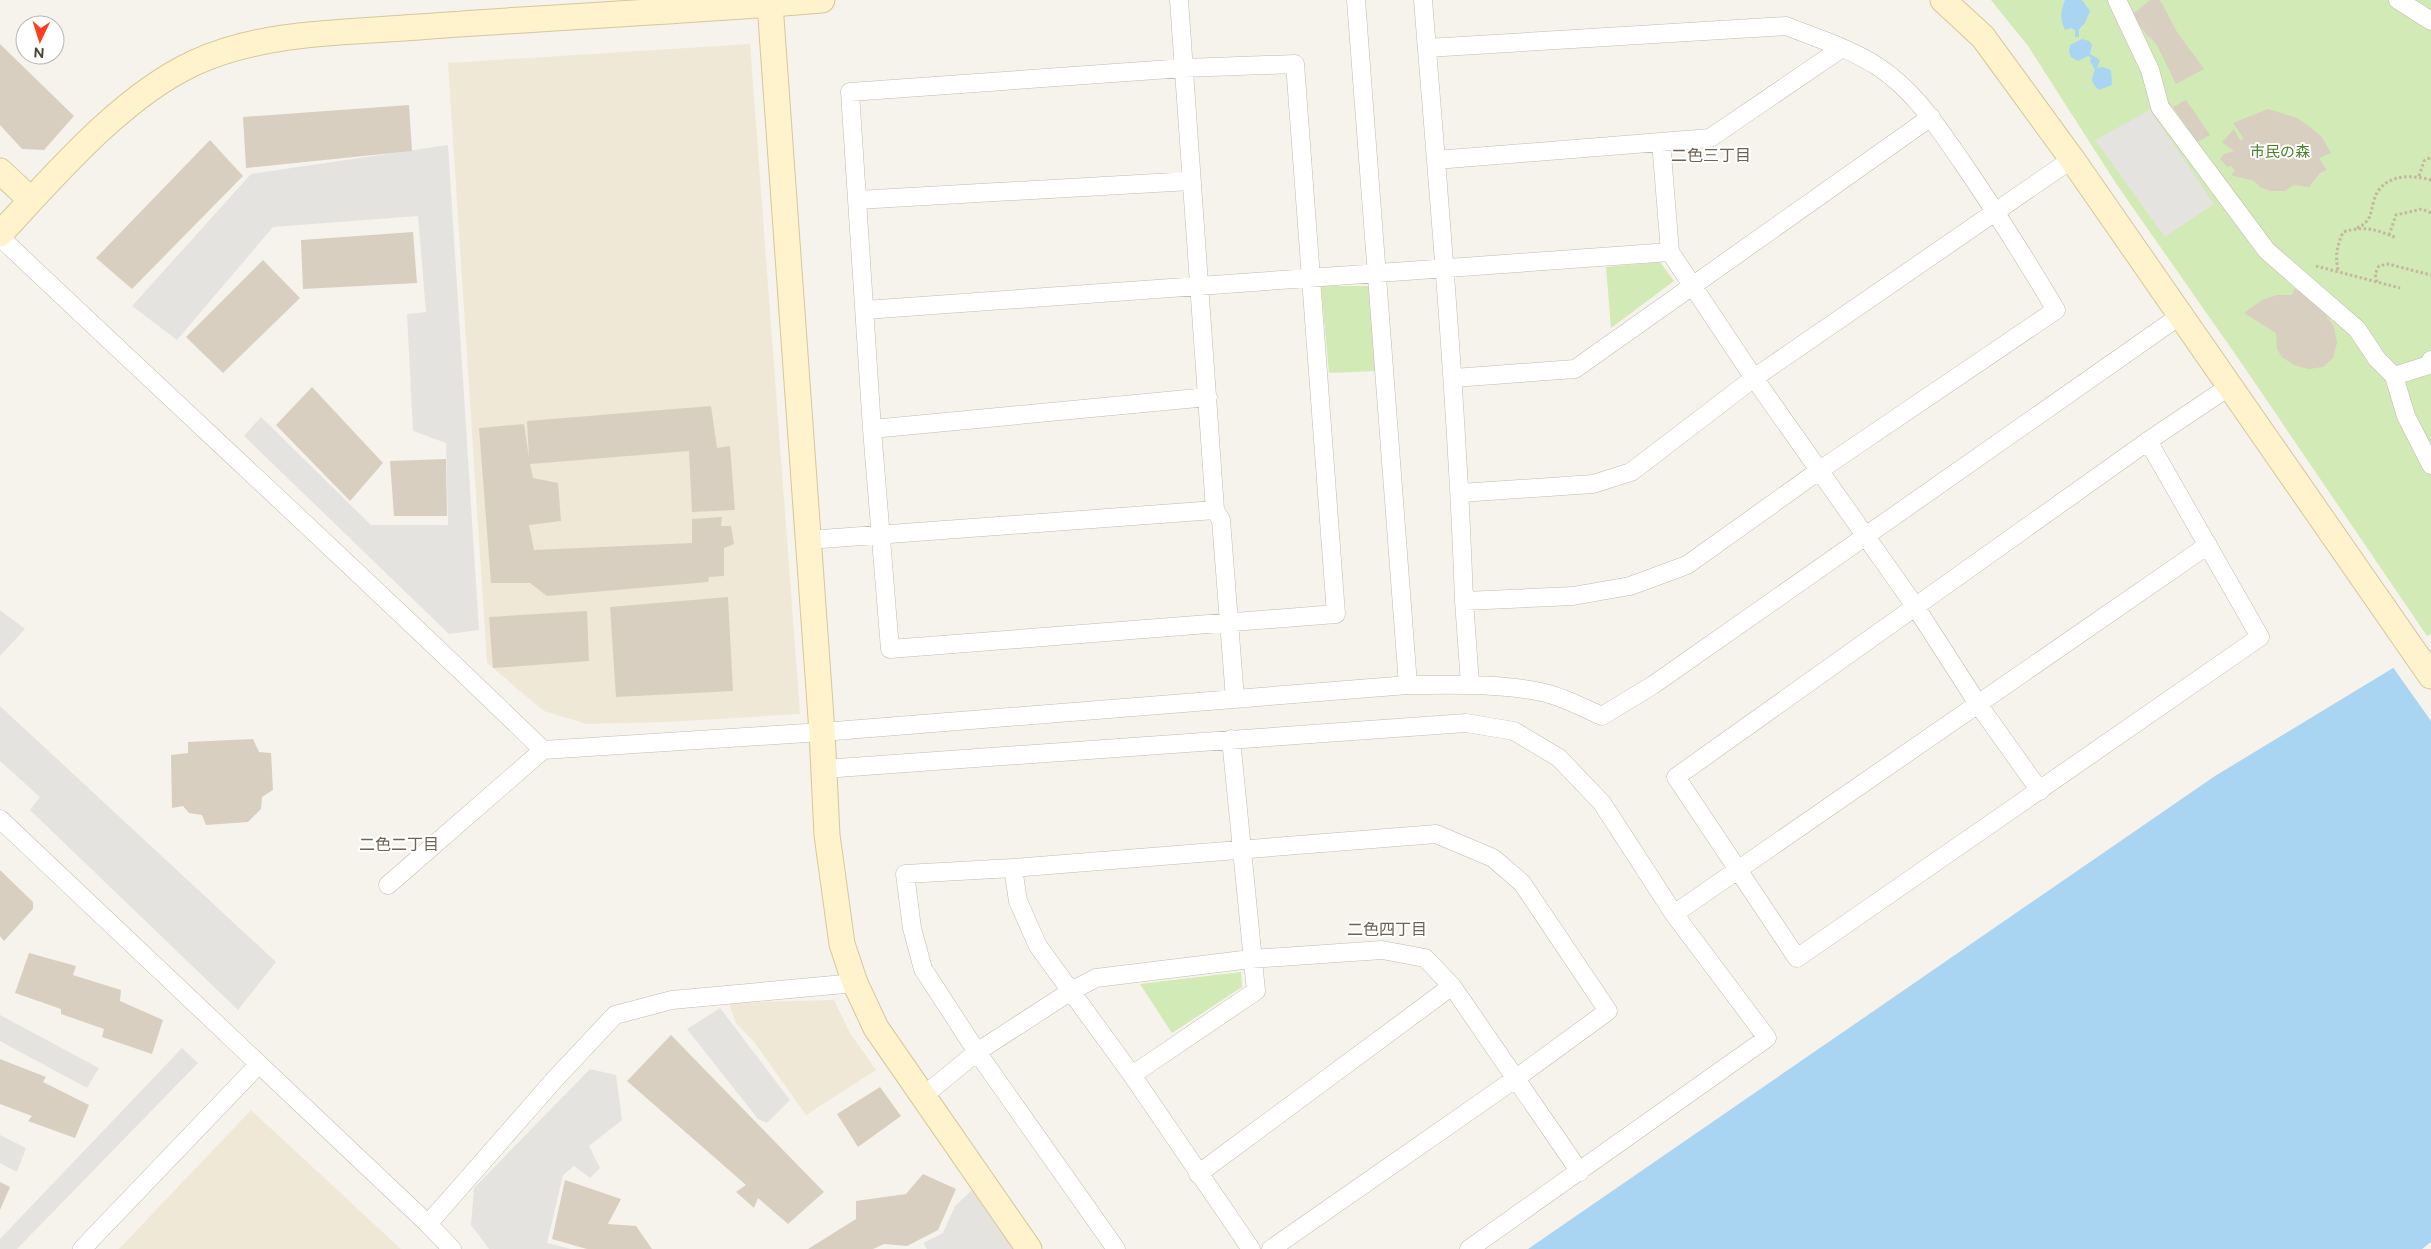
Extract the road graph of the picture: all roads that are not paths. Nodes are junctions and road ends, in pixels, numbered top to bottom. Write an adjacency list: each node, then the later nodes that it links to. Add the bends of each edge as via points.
1 (822, 0): 8 (street)
2 (1179, 0): 12 (street)
3 (1356, 0): 25 (street)
4 (1423, 0): 10 (street)
5 (1943, 0): 15 (street, via 1983,37)
6 (2117, 0): 32 (street, via 2150,70 2160,107 2267,251 2357,329 2377,359)
7 (2398, 0): 9 (street)
8 (770, 4): 19 (street, via 451,25 254,43 195,63 162,81 108,123); 45 (street)
9 (2431, 21)
10 (1427, 48): 11 (street, via 1786,26); 16 (street)
11 (1842, 48): 13 (street, via 1877,66 1912,94); 14 (street, via 1710,138)
12 (1184, 68): 18 (street); 20 (street, via 850,92); 26 (street, via 1294,64)
13 (1931, 117): 21 (street); 27 (street)
14 (1661, 142): 16 (street); 23 (street)
15 (2072, 159): 21 (street); 30 (street)
16 (1436, 160): 24 (street)
17 (0, 170): 19 (street)
18 (1191, 181): 20 (street); 28 (street)
19 (31, 200): 22 (street)
20 (857, 200): 29 (street)
21 (1996, 211): 34 (street); 40 (street, via 2056,310)
22 (0, 236): 57 (street)
23 (1670, 252): 24 (street); 27 (street)
24 (1443, 268): 25 (street); 33 (street)
25 (1377, 273): 26 (street); 52 (street)
26 (1310, 278): 28 (street); 49 (street, via 1336,614)
27 (1692, 285): 33 (street, via 1575,369); 34 (street)
28 (1198, 286): 29 (street); 36 (street)
29 (865, 310): 37 (street)
30 (2181, 315): 35 (street); 44 (street)
31 (2431, 360): 32 (street, via 2428,365)
32 (2394, 376): 39 (street, via 2406,416)
33 (1454, 378): 41 (street)
34 (1754, 378): 40 (street); 41 (street, via 1630,472 1593,484)
35 (2230, 386): 38 (street); 50 (street)
36 (1208, 397): 37 (street); 42 (street)
37 (872, 429): 43 (street)
38 (2148, 441): 46 (street); 48 (street)
39 (2431, 465)
40 (1820, 470): 44 (street); 47 (street, via 1687,565 1630,586 1573,596)
41 (1460, 493): 47 (street)
42 (1215, 510): 43 (street); 49 (street, via 1221,520)
43 (880, 536): 45 (street); 49 (street, via 890,649)
44 (1866, 536): 48 (street); 51 (street, via 1653,685 1602,716 1544,692)
45 (808, 540): 55 (street)
46 (2208, 545): 54 (street); 59 (street, via 2260,637)
47 (1464, 601): 51 (street)
48 (1915, 606): 54 (street); 63 (street, via 1676,777)
49 (1229, 623): 53 (street)
50 (2431, 676)
51 (1470, 684): 52 (street)
52 (1408, 685): 53 (street)
53 (1234, 699): 55 (street)
54 (1978, 704): 59 (street); 63 (street)
55 (822, 732): 57 (street); 58 (street)
56 (1231, 739): 58 (street); 61 (street); 65 (street, via 1466,723 1514,731 1559,758 1602,802)
57 (543, 750): 64 (street)
58 (824, 769): 67 (street, via 827,835 842,944)
59 (2040, 791): 63 (street, via 1797,958)
60 (0, 818): 71 (street)
61 (1244, 850): 62 (street); 66 (street); 73 (street, via 1436,834 1493,858 1522,884 1608,1011)
62 (1013, 868): 69 (street, via 1018,901 1038,946); 70 (street, via 906,874 912,928 923,969)
63 (1738, 870): 65 (street)
64 (388, 885)
65 (1674, 914): 75 (street, via 1767,1038)
66 (1252, 959): 68 (street, via 1382,950 1425,958); 69 (street, via 1096,978); 72 (street, via 1256,991)
67 (855, 983): 74 (street, via 876,1028); 77 (street, via 672,1000 615,1015)
68 (1452, 986): 73 (street); 76 (street)
69 (1071, 991): 70 (street); 72 (street)
70 (977, 1052): 74 (street); 81 (street)
71 (259, 1064): 77 (street); 78 (street)
72 (1132, 1075): 76 (street)
73 (1515, 1079): 75 (street); 83 (street)
74 (922, 1097): 80 (street)
75 (1580, 1172): 84 (street)
76 (1198, 1174): 82 (street)
77 (428, 1224): 79 (street)
78 (82, 1249)
79 (452, 1249)
80 (1028, 1249)
81 (1116, 1249)
82 (1251, 1249)
83 (1271, 1249)
84 (1469, 1249)

